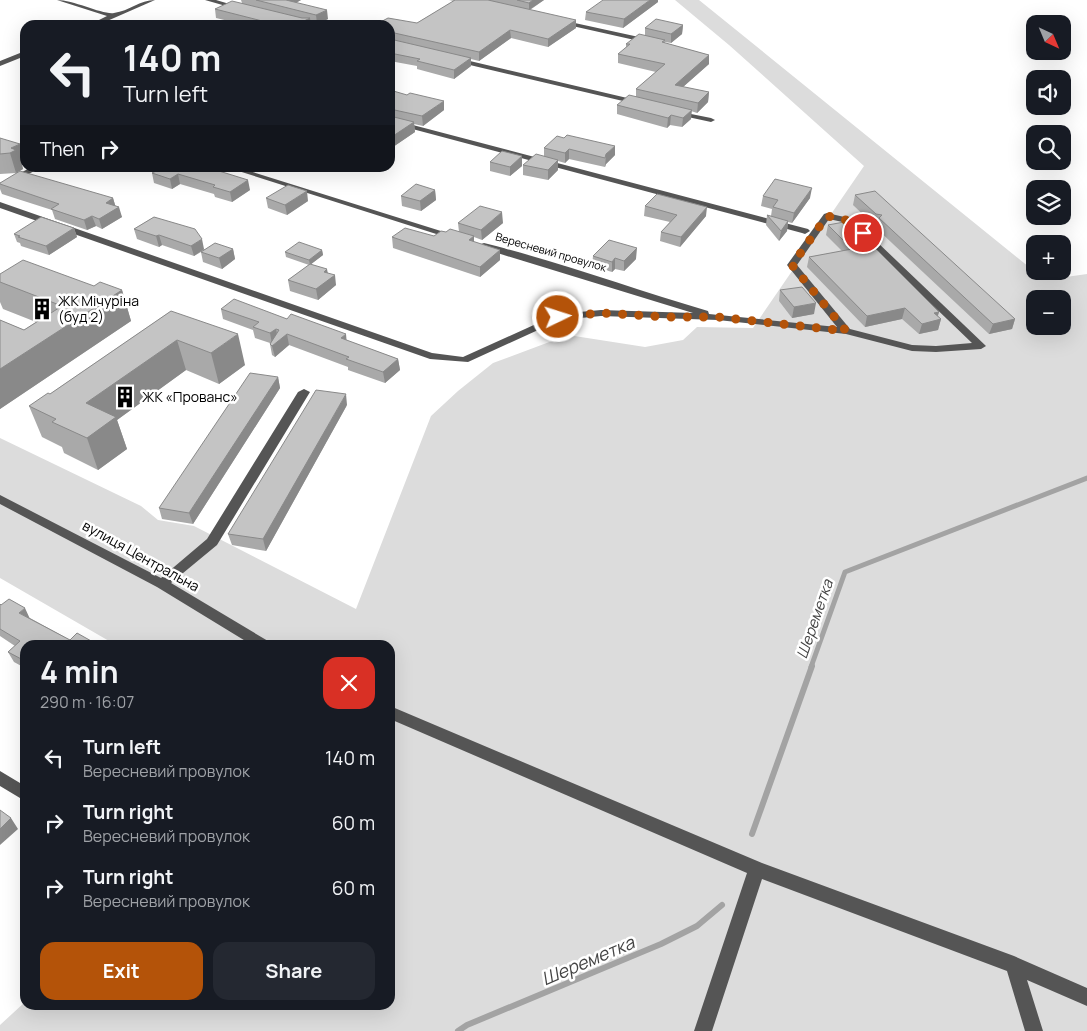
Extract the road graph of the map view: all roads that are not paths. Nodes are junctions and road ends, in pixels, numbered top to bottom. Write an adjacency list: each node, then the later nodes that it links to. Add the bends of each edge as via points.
1 (60, 0): 5 (street)
2 (152, 0): 5 (street)
3 (208, 0): 4 (street)
4 (246, 9)
5 (114, 16): 7 (street)
6 (550, 19): 8 (street)
7 (104, 20)
8 (654, 43)
9 (20, 55): 11 (street)
10 (447, 57): 14 (street)
11 (13, 58): 12 (street); 13 (street)
12 (20, 60)
13 (0, 64)
14 (645, 104)
15 (664, 109): 16 (street)
16 (711, 120)
17 (395, 122): 22 (street)
18 (28, 172): 20 (street)
19 (246, 172): 23 (street, Вересневий провулок)
20 (0, 186)
21 (0, 205): 23 (street, via 430,356 464,360 558,317 601,313)
22 (805, 231)
23 (718, 317): 24 (street)
24 (846, 331): 24 (street, via 912,348 981,346 850,221 827,216 792,265)
25 (304, 392): 27 (street, via 212,542)
26 (0, 499): 27 (street, вулиця Центральна)
27 (162, 584): 28 (street, вулиця Центральна)
28 (255, 640)
29 (395, 714): 32 (street)
30 (0, 778): 31 (street)
31 (20, 791)
32 (757, 869): 33 (street); 35 (street)
33 (1014, 965): 34 (street); 36 (street)
34 (1087, 997)
35 (703, 1031)
36 (1034, 1031)

